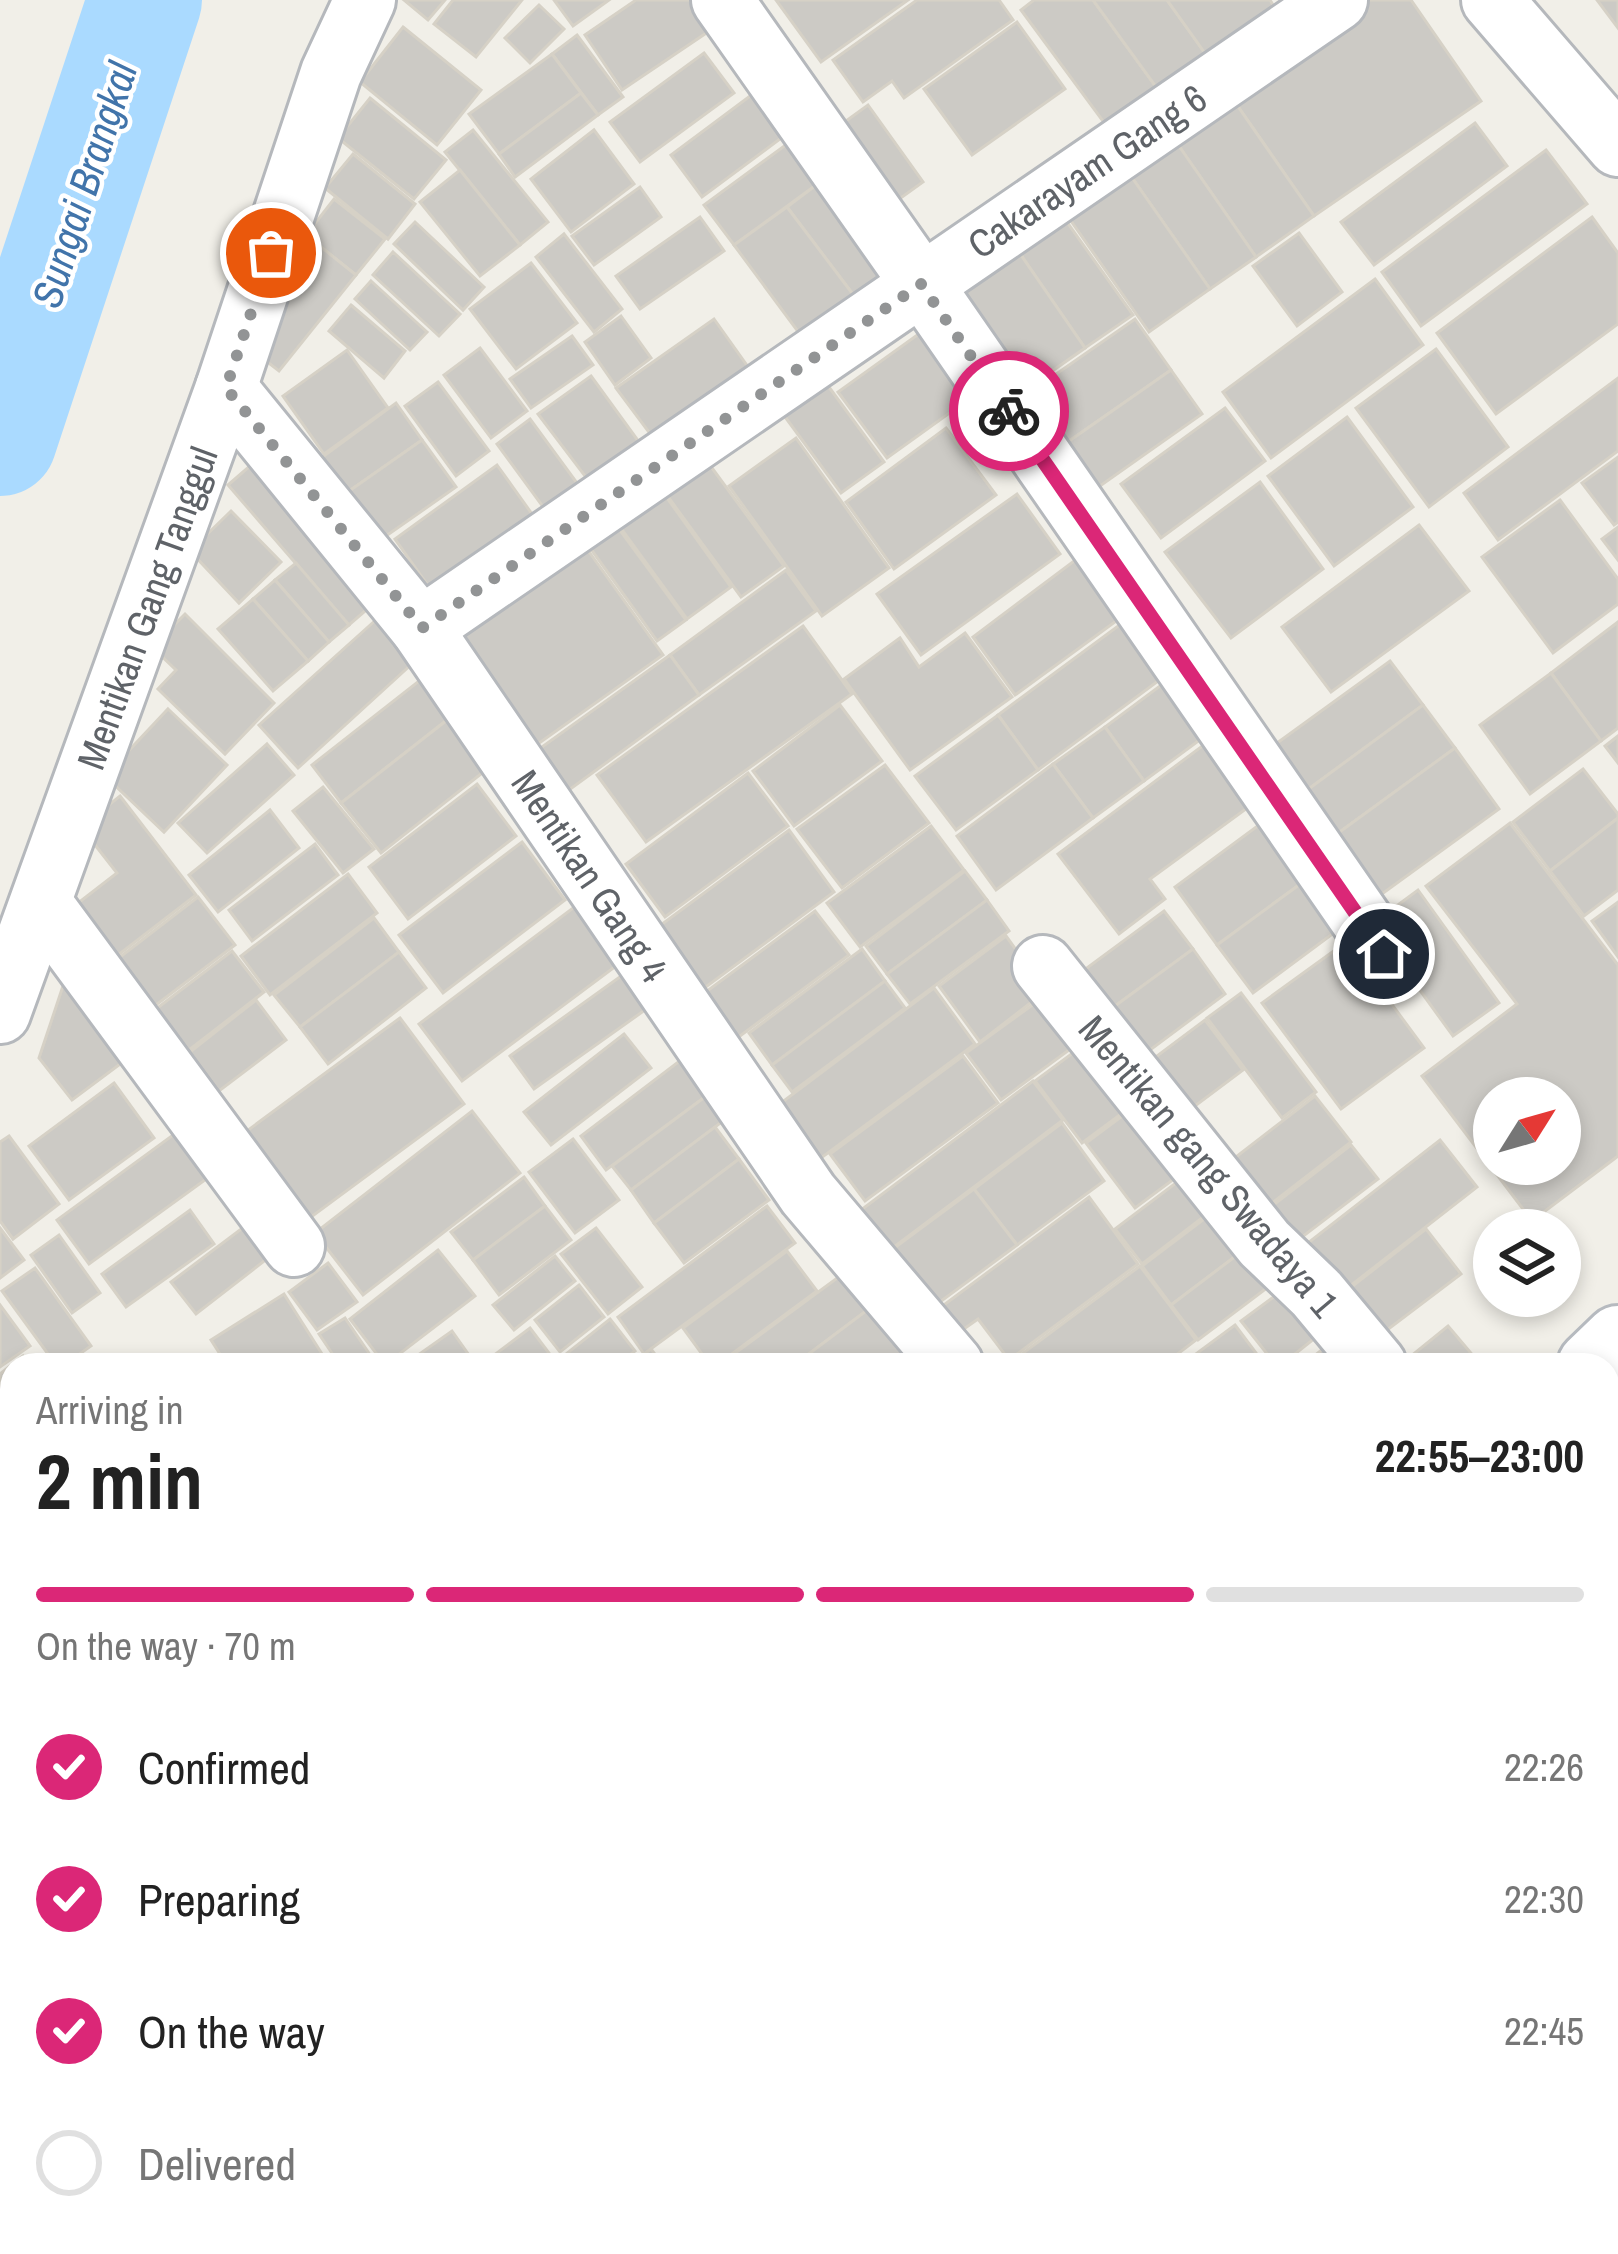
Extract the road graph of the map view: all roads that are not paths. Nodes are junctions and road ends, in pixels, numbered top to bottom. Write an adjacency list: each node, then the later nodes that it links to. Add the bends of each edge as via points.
1 (365, 0): 7 (street, Mentikan Gang Tanggul, via 331,73)
2 (722, 0): 6 (street)
3 (1337, 0): 6 (street, Cakarayam Gang 6)
4 (1492, 0): 5 (street)
5 (1618, 146)
6 (921, 284): 8 (street, Cakarayam Gang 6); 10 (street)
7 (226, 388): 8 (street, Mentikan Gang 4); 9 (street, Mentikan Gang Tanggul)
8 (422, 628): 14 (street, Mentikan Gang 4, via 808,1194)
9 (41, 903): 12 (street, Mentikan Gang Tanggul); 13 (street)
10 (1384, 954)
11 (1043, 966): 15 (street, Mentikan gang Swadaya 1, via 1264,1243)
12 (0, 1013)
13 (294, 1246)
14 (943, 1353)
15 (1366, 1353)

